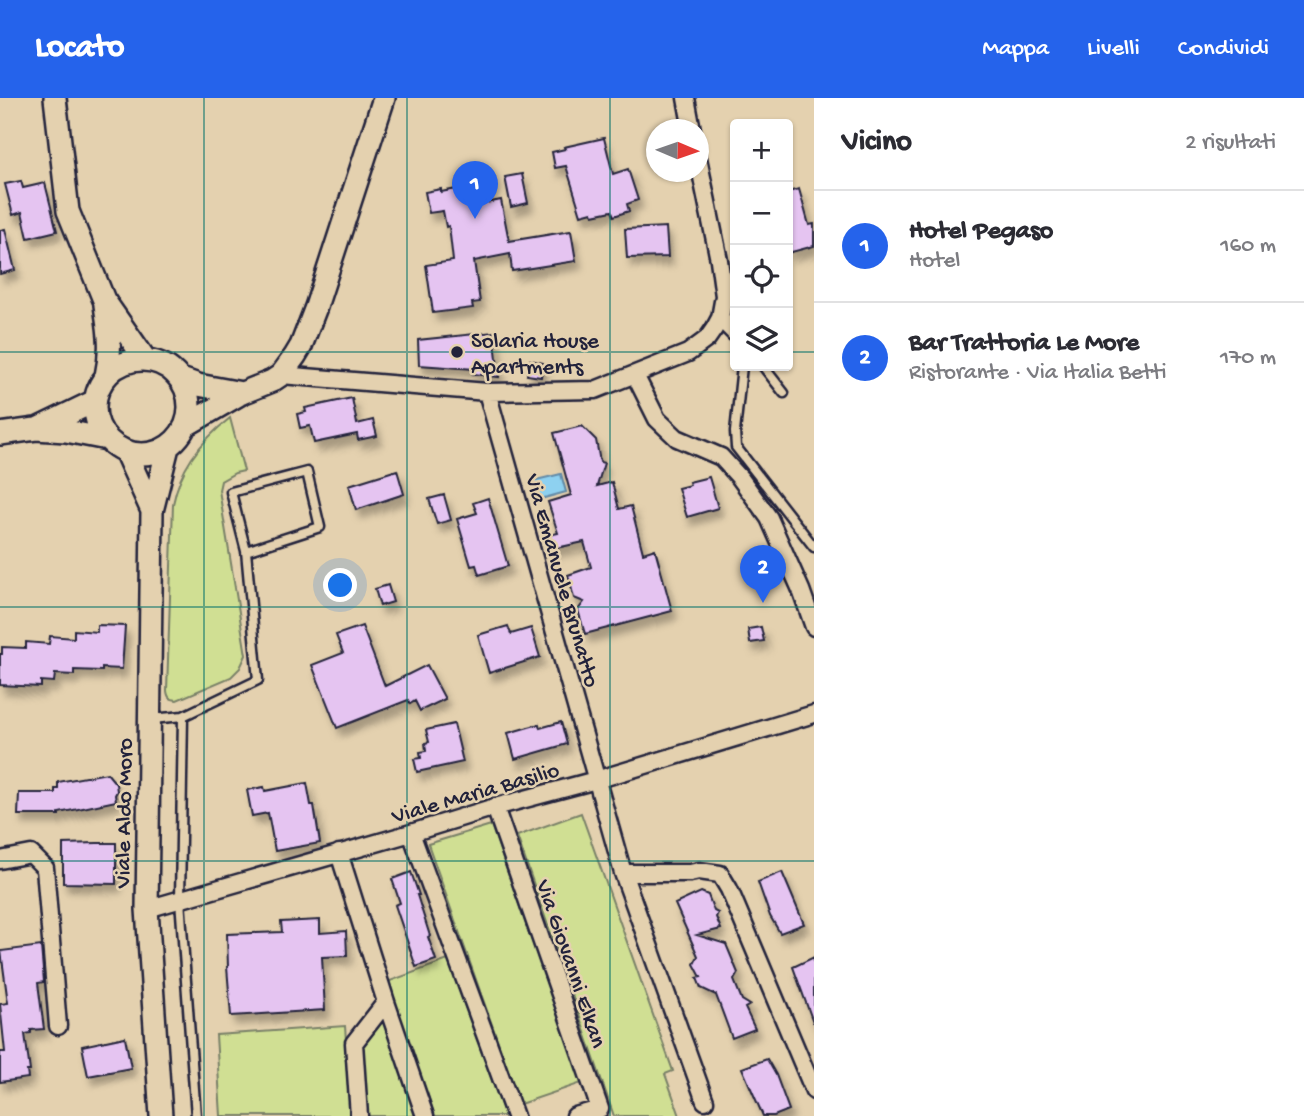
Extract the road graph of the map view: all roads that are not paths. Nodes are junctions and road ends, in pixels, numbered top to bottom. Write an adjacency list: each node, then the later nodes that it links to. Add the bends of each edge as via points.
1 (55, 98): 6 (main road, via 68,211)
2 (384, 98): 12 (main road, via 306,334)
3 (686, 98): 4 (street)
4 (690, 119)
5 (703, 182): 7 (street, via 723,285)
6 (104, 300): 9 (main road); 14 (main road, via 110,357)
7 (720, 318): 8 (street); 13 (street, via 698,347)
8 (730, 328)
9 (145, 359): 14 (main road, via 130,360); 15 (main road, via 159,362)
10 (741, 371): 26 (lane, via 736,447)
11 (767, 371): 18 (lane)
12 (281, 375): 16 (street); 17 (main road)
13 (635, 375): 16 (street, via 595,390); 28 (street, via 657,419 677,438 721,457 755,498 769,518)
14 (106, 376): 19 (main road)
15 (181, 379): 17 (main road); 20 (main road, via 190,410)
16 (488, 392): 32 (street, Via Emanuele Brunatto)
17 (242, 393): 20 (main road)
18 (784, 393)
19 (95, 401): 21 (main road); 23 (main road, via 100,428)
20 (186, 426): 24 (main road)
21 (36, 429): 22 (main road); 23 (main road, via 66,431)
22 (0, 434)
23 (116, 445): 24 (main road, via 140,454); 25 (main road, Viale Aldo Moro)
24 (168, 447): 25 (main road, Viale Aldo Moro)
25 (152, 511): 31 (main road, Viale Aldo Moro)
26 (814, 547)
27 (246, 551): 27 (lane, via 320,527 307,472 231,492); 30 (lane, via 258,680)
28 (814, 626)
29 (814, 714): 32 (street, Viale Maria Basilio)
30 (183, 716): 31 (lane); 38 (lane)
31 (149, 719): 39 (main road, Viale Aldo Moro)
32 (596, 780): 33 (street, Viale Maria Basilio); 37 (street, Via Emanuele Brunatto)
33 (495, 807): 34 (street, Viale Maria Basilio); 44 (street, Via Giovanni Elkan)
34 (411, 833): 35 (street, Viale Maria Basilio); 49 (street)
35 (339, 853): 38 (street, Viale Maria Basilio); 40 (street)
36 (0, 860): 41 (street, via 31,854 45,868)
37 (623, 873): 42 (street, via 699,870 720,874); 43 (street, Via Emanuele Brunatto)
38 (180, 900): 39 (street, Viale Maria Basilio); 46 (lane)
39 (147, 909): 45 (main road, Viale Aldo Moro)
40 (386, 1003): 47 (street, via 354,1043); 48 (street)
41 (58, 1026)
42 (814, 1091)
43 (705, 1101)
44 (601, 1112): 50 (street, Via Giovanni Elkan)
45 (160, 1116)
46 (196, 1116)
47 (359, 1116)
48 (425, 1116)
49 (514, 1116)
50 (575, 1116)

